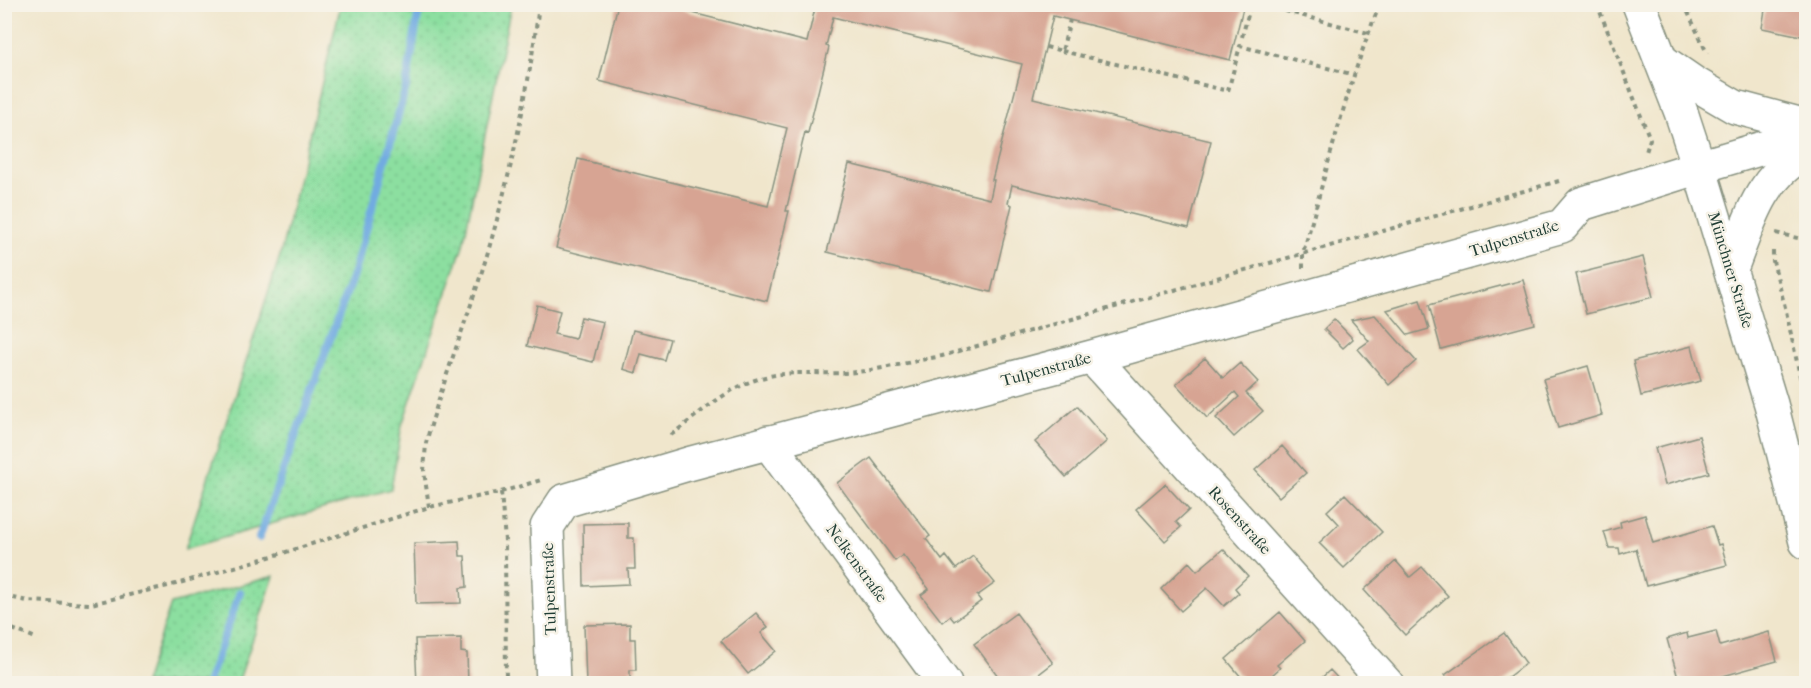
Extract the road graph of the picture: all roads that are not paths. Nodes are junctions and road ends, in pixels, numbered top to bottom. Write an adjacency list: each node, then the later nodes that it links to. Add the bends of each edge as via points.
1 (1639, 4): 2 (street, Münchner Straße)
2 (1662, 61): 3 (street, via 1735,107); 6 (street, Münchner Straße)
3 (1806, 126)
4 (1806, 135): 6 (street, Tulpenstraße)
5 (1806, 151): 7 (street, via 1774,177 1758,199)
6 (1699, 166): 7 (street, Münchner Straße); 8 (street, Tulpenstraße, via 1581,204 1562,226)
7 (1731, 269): 10 (street, Münchner Straße)
8 (1092, 357): 9 (street, Tulpenstraße); 13 (street, Rosenstraße)
9 (768, 442): 11 (street, Tulpenstraße, via 564,501 546,527); 12 (street, Nelkenstraße)
10 (1806, 542)
11 (553, 684)
12 (945, 684)
13 (1387, 684)

